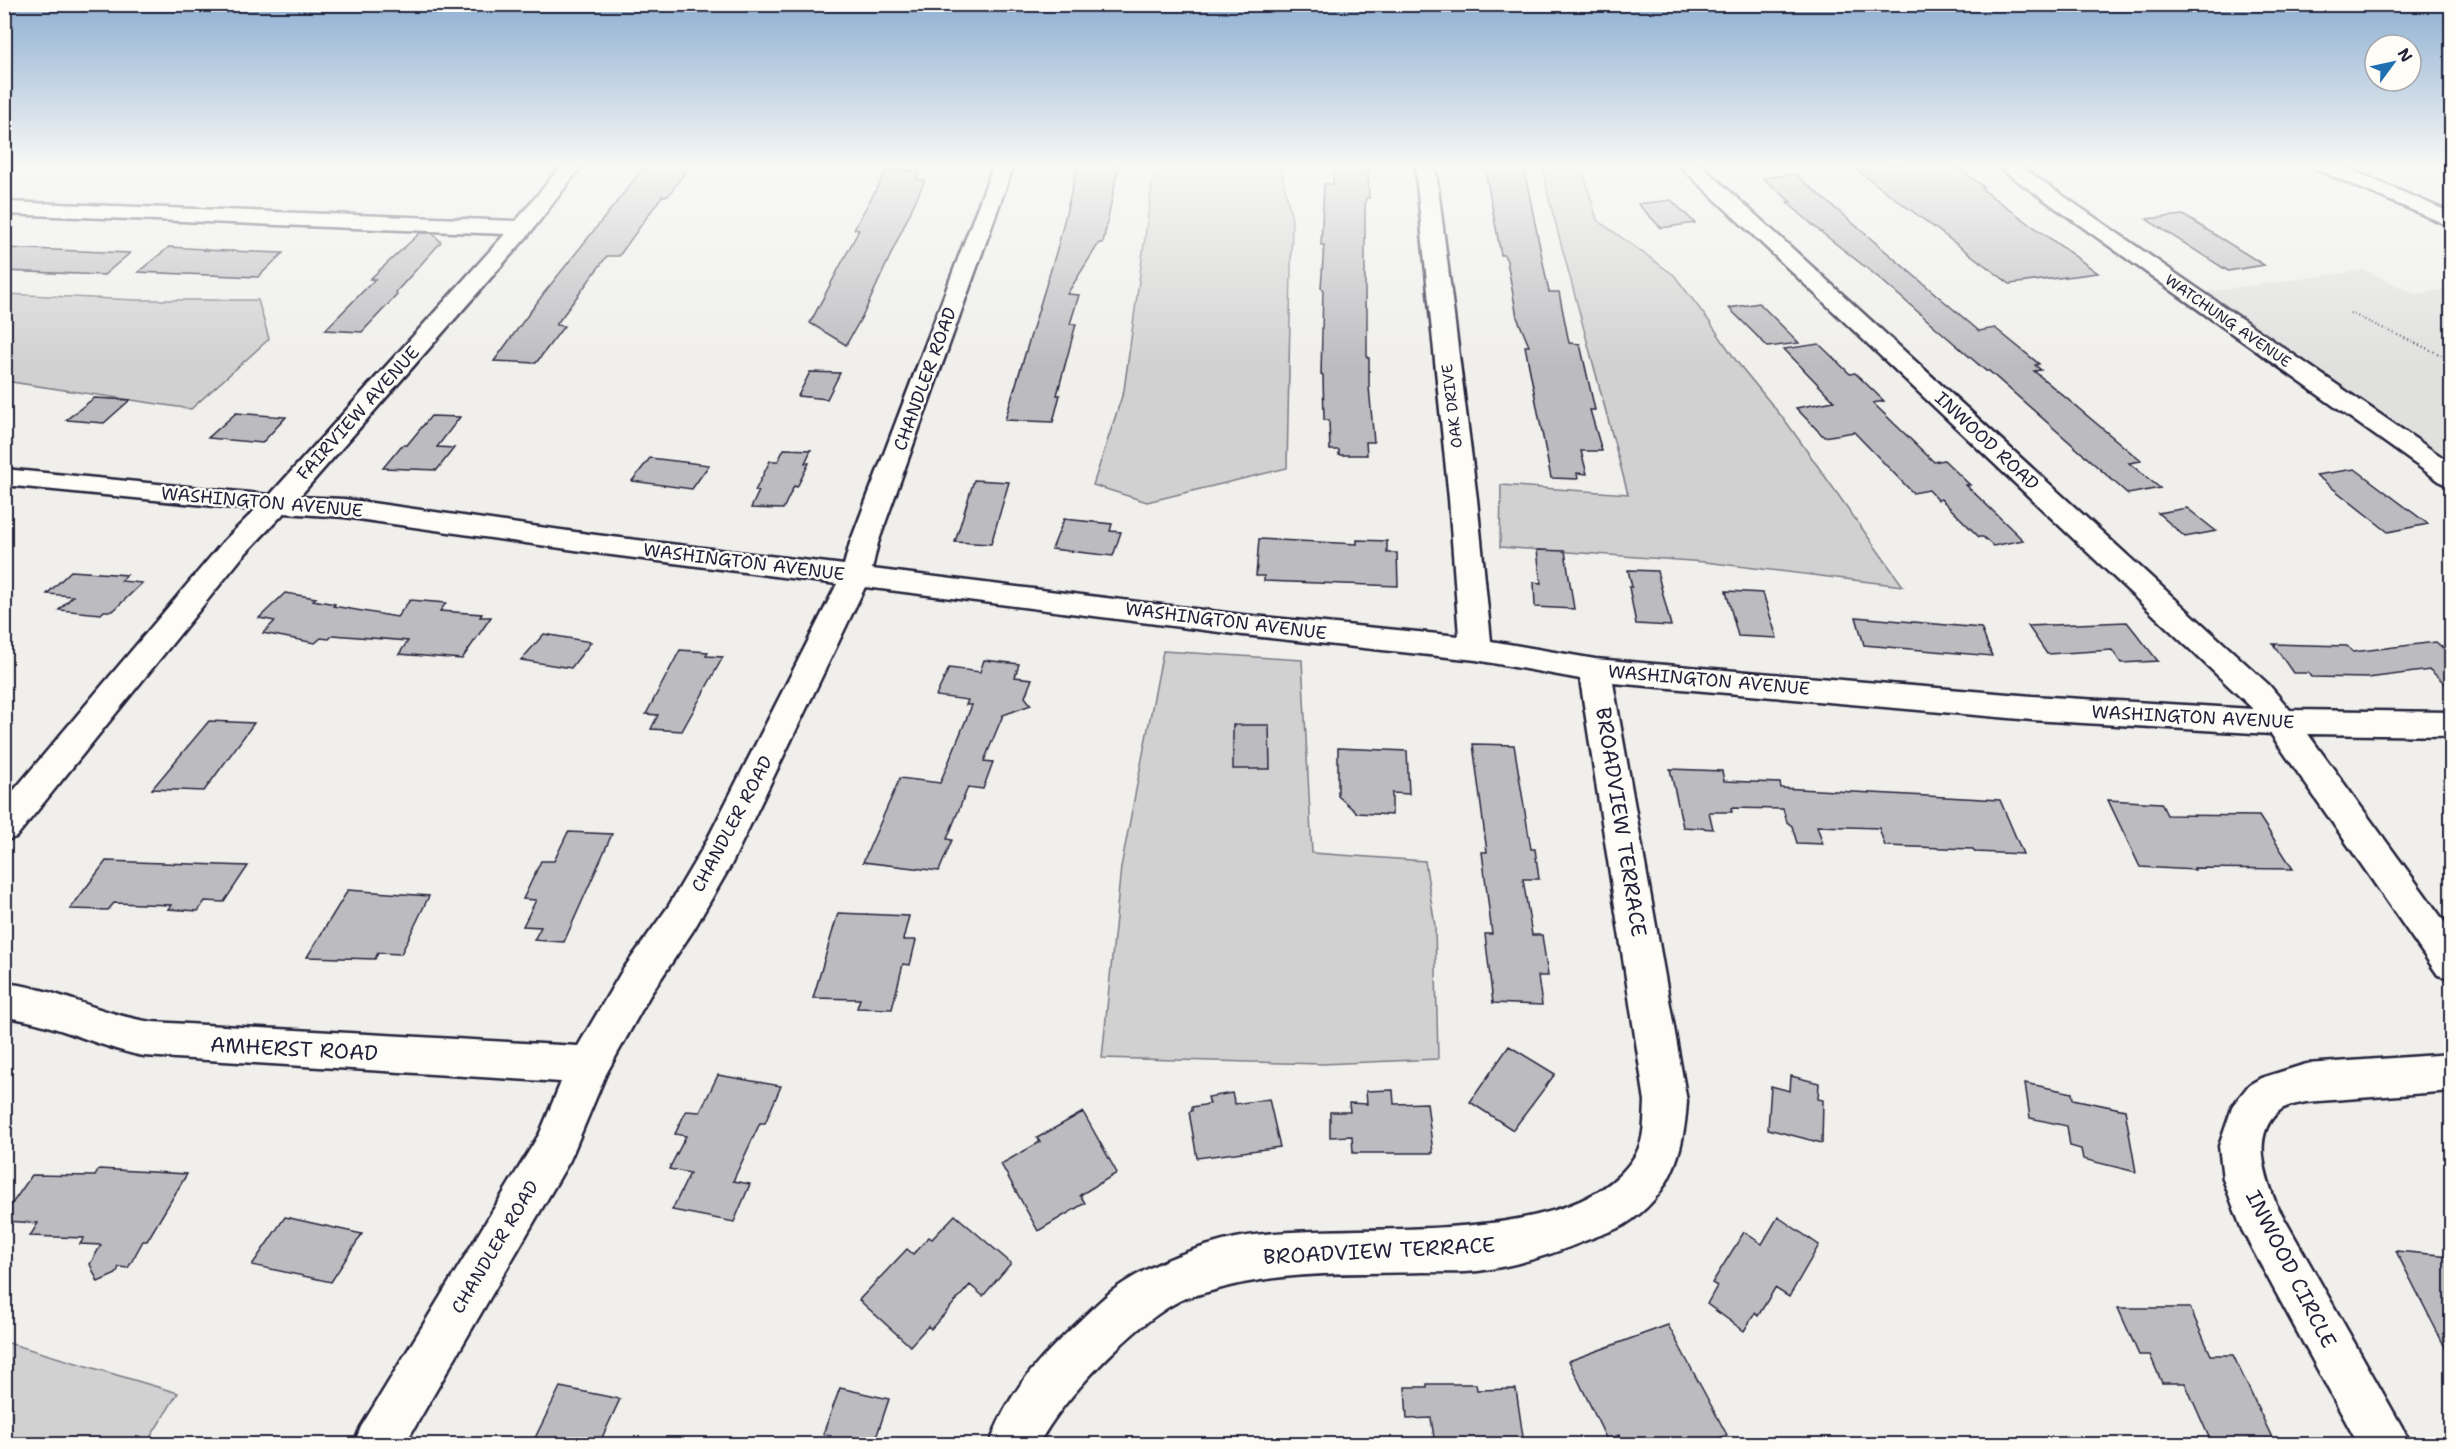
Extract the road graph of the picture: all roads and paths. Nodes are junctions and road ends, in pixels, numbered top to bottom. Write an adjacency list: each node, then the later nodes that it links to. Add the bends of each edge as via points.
1 (519, 232): 12 (street, FAIRVIEW AVENUE)
2 (979, 232): 13 (street, CHANDLER ROAD, via 864,543)
3 (1432, 232): 14 (street, OAK DRIVE)
4 (1761, 232): 16 (street, INWOOD ROAD, via 2249,685)
5 (2101, 232): 11 (street, WATCHUNG AVENUE)
6 (2350, 313): 7 (path)
7 (2451, 360)
8 (2451, 371): 9 (path, via 2443,376)
9 (2451, 380)
10 (4, 477): 12 (street, WASHINGTON AVENUE)
11 (2451, 477)
12 (277, 504): 13 (street, WASHINGTON AVENUE, via 344,508); 18 (street, FAIRVIEW AVENUE, via 233,549)
13 (856, 576): 14 (street, WASHINGTON AVENUE, via 1243,625); 21 (street, CHANDLER ROAD, via 718,855)
14 (1476, 649): 15 (street, WASHINGTON AVENUE)
15 (1595, 670): 16 (street, WASHINGTON AVENUE, via 2032,708); 24 (street, BROADVIEW TERRACE, via 1666,1101 1665,1133 1654,1164 1635,1190 1608,1210 1541,1237 1477,1249 1293,1253 1236,1260 1170,1281 1128,1308 1066,1366 1031,1409)
16 (2281, 722): 17 (street, WASHINGTON AVENUE); 19 (street)
17 (2451, 724)
18 (4, 827)
19 (2451, 963)
20 (4, 1000): 21 (street, AMHERST ROAD, via 30,1001 129,1035 193,1043)
21 (589, 1065): 23 (street, CHANDLER ROAD, via 555,1146)
22 (2451, 1072): 25 (street, INWOOD CIRCLE, via 2306,1083 2276,1091 2264,1098 2248,1119 2240,1146 2245,1179 2258,1215)
23 (378, 1444)
24 (1014, 1444)
25 (2385, 1444)

